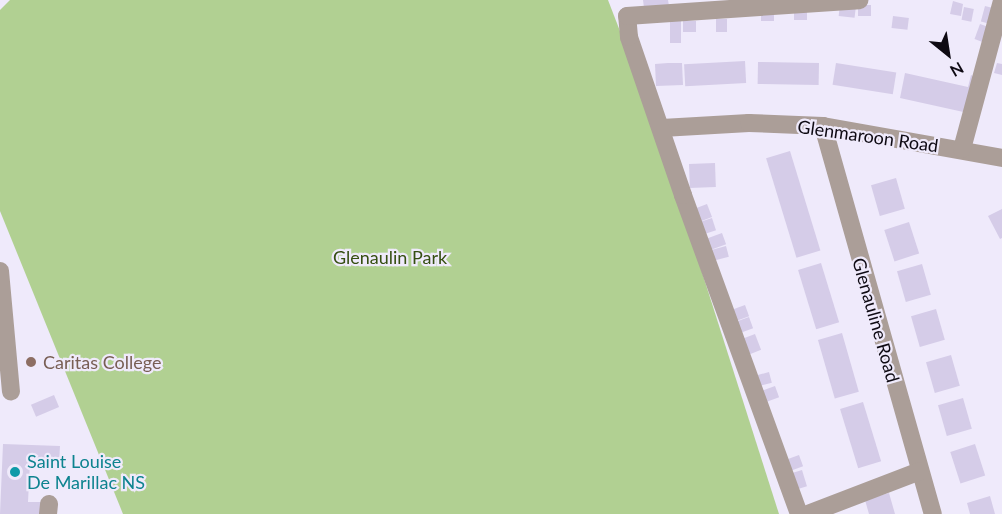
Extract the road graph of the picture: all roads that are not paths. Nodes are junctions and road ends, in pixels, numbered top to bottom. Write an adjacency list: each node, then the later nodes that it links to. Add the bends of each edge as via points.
1 (859, 0): 4 (street, via 627,16 629,37)
2 (1002, 1): 5 (street)
3 (823, 126): 4 (street, Glenmaroon Road, via 749,123); 5 (street, Glenmaroon Road); 9 (street, Glenauline Road)
4 (662, 128): 10 (street)
5 (962, 149): 6 (street, Glenmaroon Road)
6 (1002, 158)
7 (0, 271): 8 (street)
8 (10, 391)
9 (920, 471): 11 (street); 12 (street, Glenauline Road)
10 (799, 514)
11 (808, 514)
12 (933, 514)

